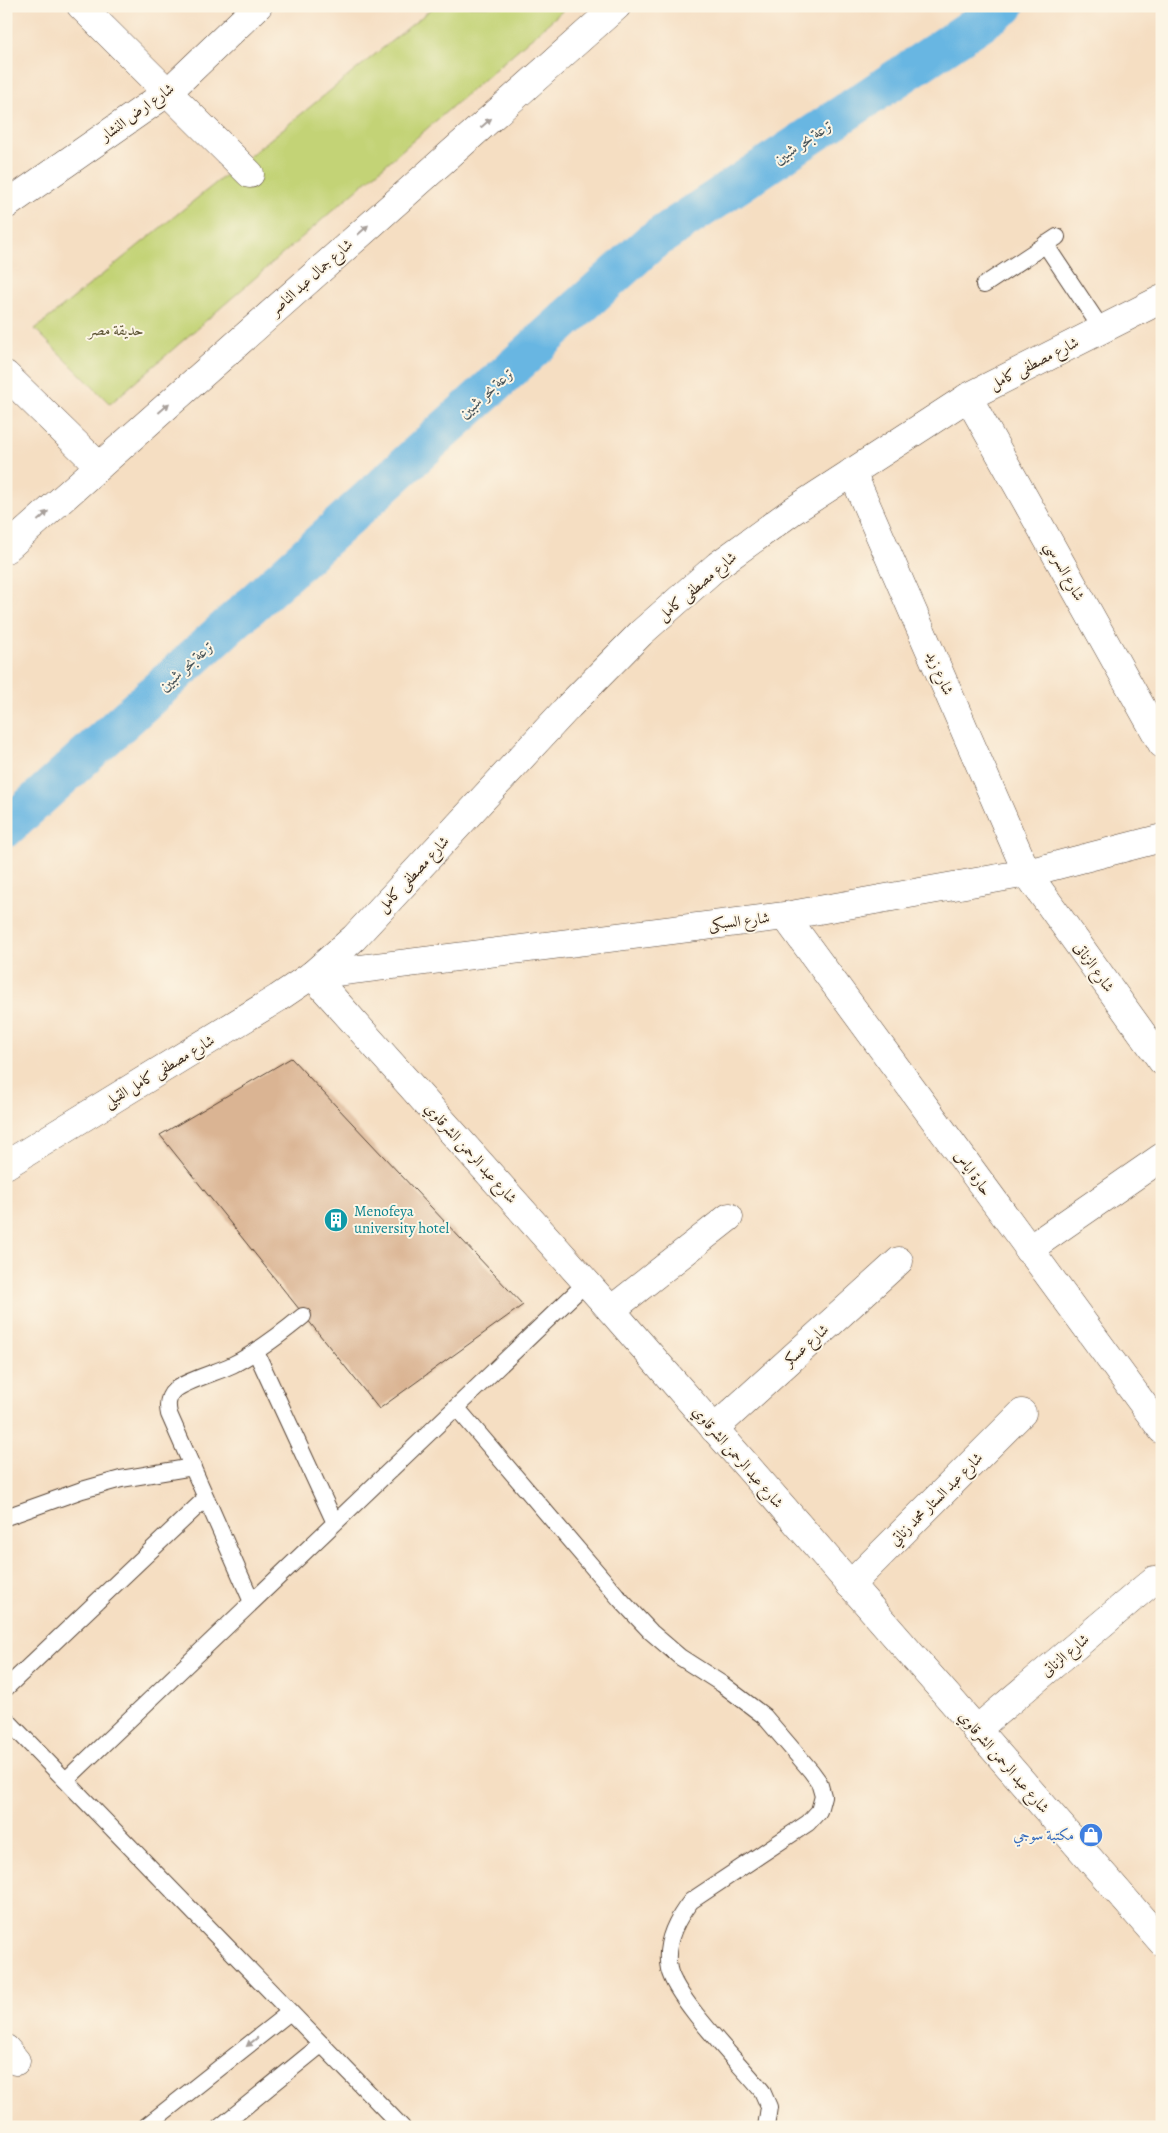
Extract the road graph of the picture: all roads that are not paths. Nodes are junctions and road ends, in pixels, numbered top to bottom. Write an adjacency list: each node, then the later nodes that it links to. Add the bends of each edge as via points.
1 (80, 6): 4 (street)
2 (258, 6): 4 (street, شارع ارض النشار)
3 (617, 6): 12 (street, شارع جمال عبد الناصر, one-way to 3)
4 (168, 92): 5 (street); 6 (street, شارع ارض النشار)
5 (250, 174)
6 (6, 205)
7 (984, 285): 9 (lane, via 1051,240)
8 (1162, 299): 9 (street, شارع مصطفى كامل)
9 (1101, 328): 11 (street, شارع مصطفى كامل)
10 (6, 375): 12 (street)
11 (968, 398): 13 (street, شارع مصطفى كامل); 15 (street, شارع السرسي)
12 (99, 466): 14 (street, شارع جمال عبد الناصر, one-way to 12)
13 (852, 472): 17 (street, شارع زيد); 19 (street, شارع مصطفى كامل, via 718,565 641,633 354,938)
14 (6, 549)
15 (1162, 744)
16 (1162, 838): 17 (street, شارع السبكى)
17 (1027, 873): 18 (street, شارع السبكى); 20 (street, شارع الزناتى)
18 (785, 916): 19 (street, شارع السبكى); 24 (street, حارة اياس)
19 (312, 975): 22 (street, شارع مصطفى كامل القبلى); 26 (street, شارع عبد الرحمن الشرقاوي)
20 (1162, 1061)
21 (1162, 1157): 24 (street)
22 (6, 1165)
23 (729, 1217): 27 (street)
24 (1028, 1250): 33 (street, حارة اياس)
25 (899, 1261): 32 (street, شارع عسكر)
26 (586, 1283): 27 (street, شارع عبد الرحمن الشرقاوي); 30 (lane)
27 (611, 1310): 32 (street, شارع عبد الرحمن الشرقاوي)
28 (303, 1316): 29 (lane)
29 (256, 1352): 34 (lane, via 210,1376 177,1388 170,1396 167,1404 169,1414); 37 (lane)
30 (456, 1408): 37 (lane); 51 (lane, via 618,1598 651,1632 680,1658 764,1716 819,1782 823,1796 819,1811 808,1823 691,1902 679,1917 670,1940 669,1968 681,1995 762,2091 769,2107)
31 (1022, 1413): 39 (street, شارع عبد الستار محمد زناتي)
32 (714, 1429): 39 (street, شارع عبد الرحمن الشرقاوي)
33 (1162, 1430)
34 (193, 1468): 35 (lane); 36 (lane, via 121,1479)
35 (206, 1498): 40 (lane); 41 (lane)
36 (6, 1517)
37 (335, 1523): 40 (lane)
38 (1154, 1580): 43 (street, شارع الزناتى)
39 (850, 1585): 43 (street, شارع عبد الرحمن الشرقاوي)
40 (252, 1602): 44 (lane)
41 (6, 1688)
42 (6, 1719): 44 (lane)
43 (976, 1730): 45 (street, شارع عبد الرحمن الشرقاوي)
44 (66, 1780): 46 (lane)
45 (1162, 1942)
46 (290, 2012): 47 (lane); 48 (lane, one-way to 48)
47 (322, 2044): 49 (lane); 50 (lane)
48 (146, 2127)
49 (220, 2127)
50 (402, 2127)
51 (766, 2127)

